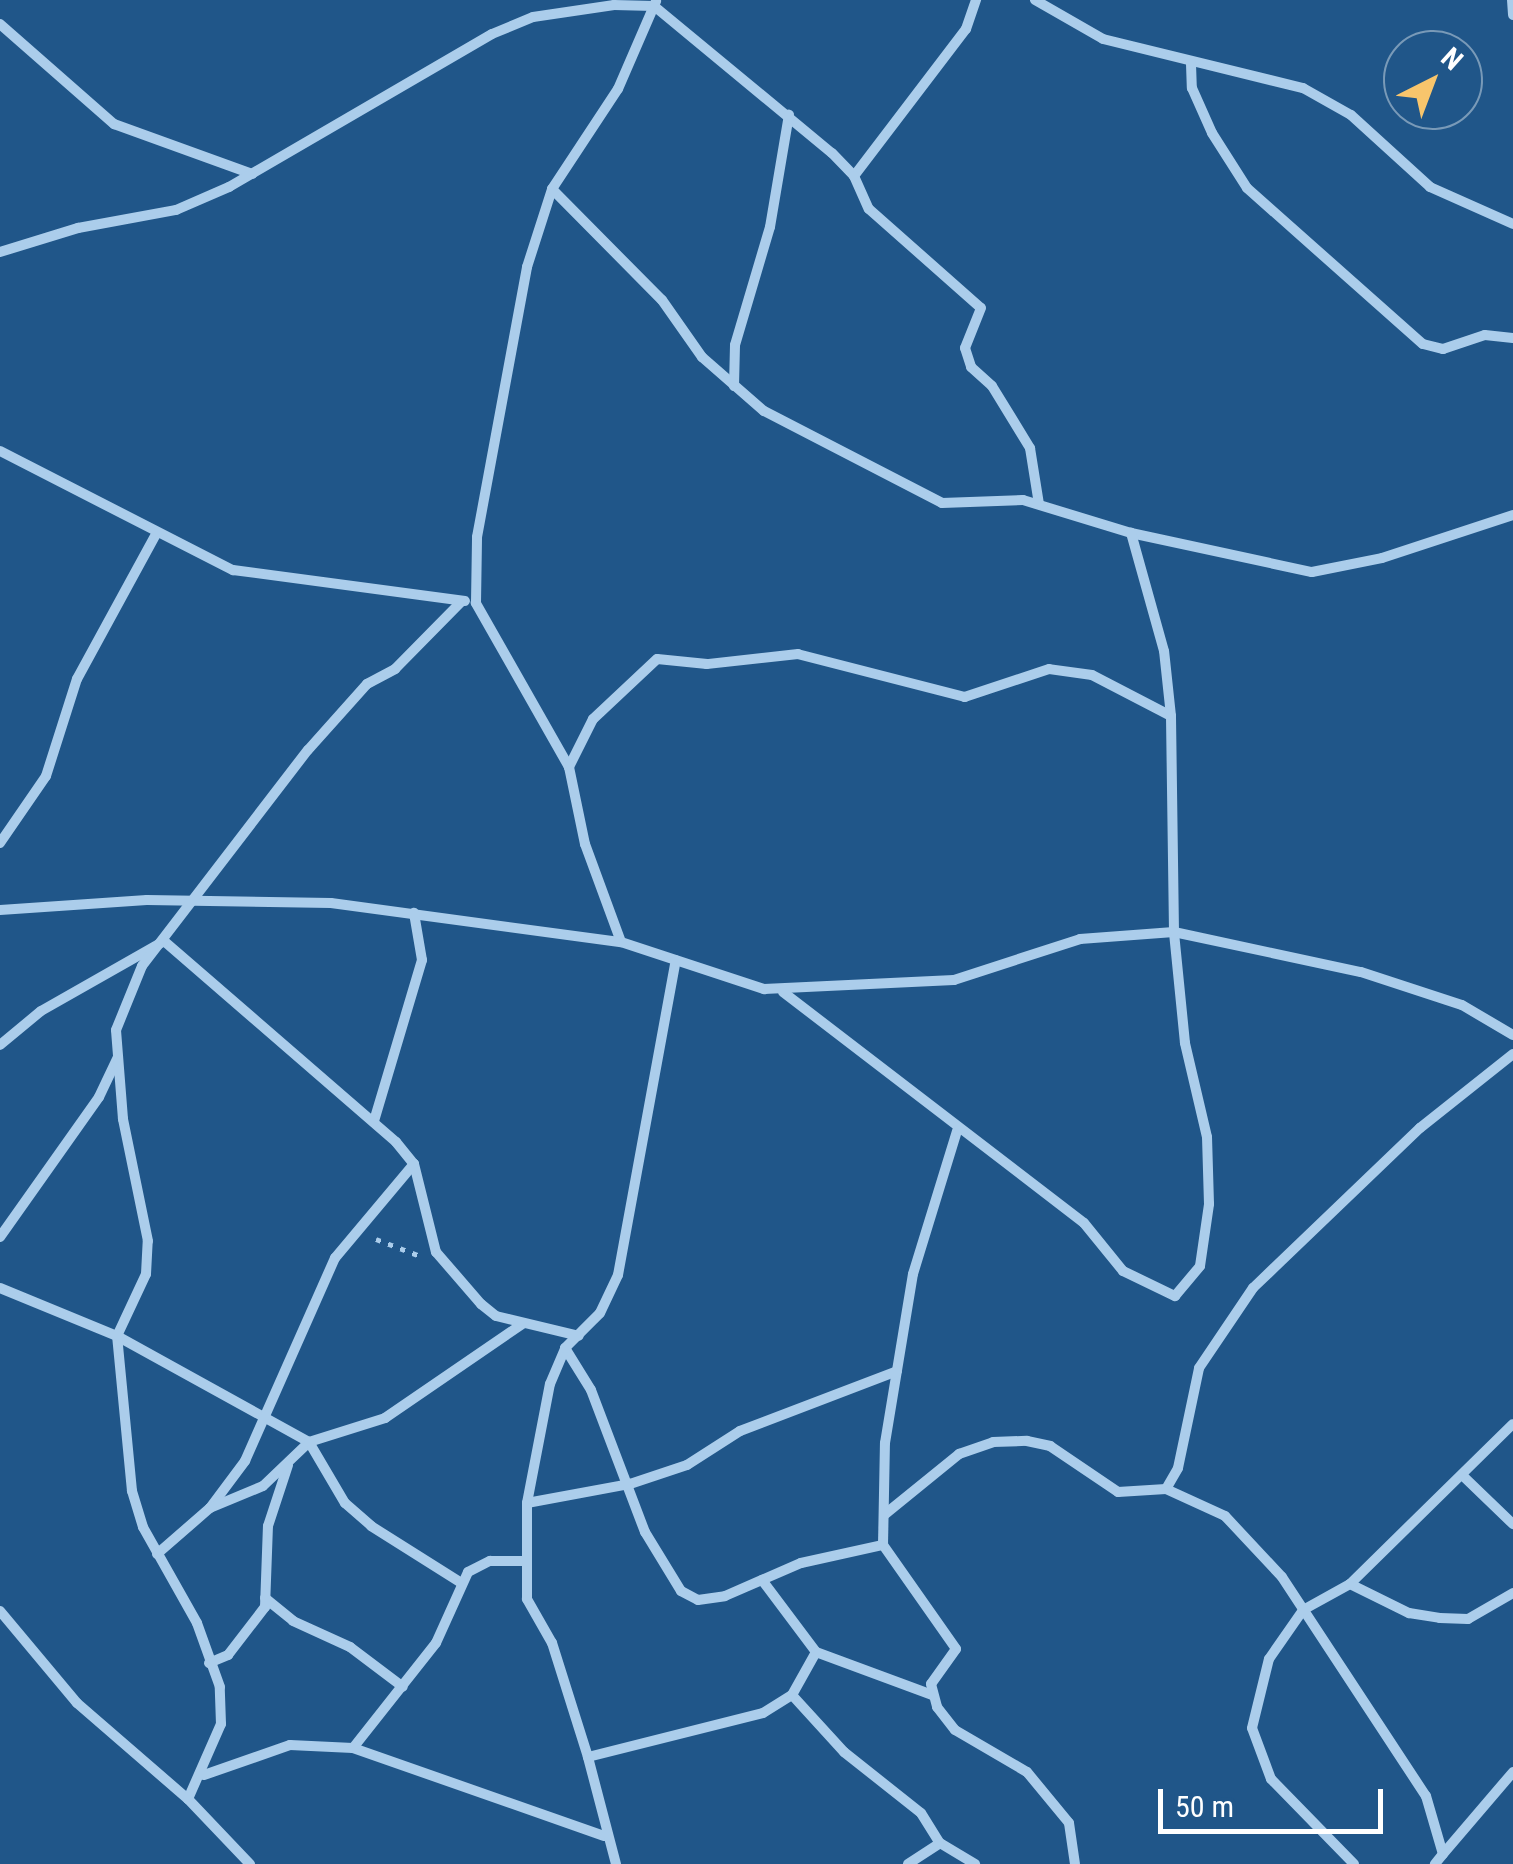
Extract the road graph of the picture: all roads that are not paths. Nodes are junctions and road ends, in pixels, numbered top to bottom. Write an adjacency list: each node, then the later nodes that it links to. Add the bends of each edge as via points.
1 (976, 0): 11 (street, via 966,29)
2 (1035, 0): 8 (street, via 1103,39)
3 (1512, 0): 6 (street)
4 (655, 3): 5 (street); 9 (street); 12 (street, via 618,89)
5 (584, 4): 10 (street, via 492,34)
6 (1513, 16)
7 (0, 24): 10 (street, via 114,124)
8 (1191, 64): 13 (street, via 1303,88 1350,115 1430,187); 15 (street, via 1206,118 1246,188 1422,344 1443,349 1484,335)
9 (789, 115): 11 (street); 16 (street, via 770,227 735,345)
10 (252, 174): 14 (street, via 176,210 78,228)
11 (854, 176): 18 (street, via 880,220 981,308 965,348 971,367 992,386 1030,448)
12 (552, 189): 16 (street, via 662,300 702,357); 23 (street, via 527,267 494,429)
13 (1513, 224)
14 (0, 252)
15 (1513, 338)
16 (734, 386): 18 (street, via 798,431 942,503)
17 (0, 451): 20 (street)
18 (1039, 504): 21 (street)
19 (1513, 515): 21 (street, via 1382,558 1312,572)
20 (157, 532): 22 (street, via 234,570); 26 (street, via 78,680 46,776)
21 (1131, 533): 24 (street, via 1164,651)
22 (462, 600): 23 (street); 27 (street, via 394,669 353,698)
23 (476, 603): 25 (street)
24 (1171, 716): 25 (street, via 1092,675 1049,669 965,698 798,654 707,664 656,659 594,720); 30 (street)
25 (569, 766): 32 (street, via 585,844)
26 (0, 843)
27 (196, 900): 28 (street); 29 (street); 31 (street)
28 (0, 910)
29 (414, 912): 32 (street); 39 (street, via 422,960)
30 (1174, 932): 34 (street, via 1080,939 954,980 849,980); 35 (street, via 1361,972 1462,1006); 40 (street, via 1186,1043 1206,1137 1208,1204 1200,1266 1175,1296 1123,1271 1084,1223)
31 (164, 941): 36 (street, via 41,1011); 37 (street, via 125,998 116,1030); 39 (street)
32 (621, 942): 33 (street)
33 (676, 960): 34 (street); 46 (street, via 618,1275 600,1314)
34 (783, 992): 40 (street)
35 (1513, 1035)
36 (0, 1045)
37 (120, 1052): 42 (street, via 99,1097); 45 (street, via 123,1119 148,1241 146,1274)
38 (1513, 1054): 55 (street, via 1420,1128 1252,1288 1199,1368 1178,1468)
39 (374, 1121): 41 (street)
40 (957, 1131): 48 (street, via 913,1274)
41 (414, 1164): 44 (street, via 428,1233 448,1269 496,1316); 49 (street, via 334,1258)
42 (0, 1237)
43 (0, 1288): 45 (street)
44 (524, 1323): 46 (street); 51 (street, via 385,1418)
45 (117, 1336): 49 (street); 61 (street, via 132,1491)
46 (579, 1336): 47 (street)
47 (565, 1348): 54 (street, via 592,1390); 56 (street, via 545,1404)
48 (897, 1370): 54 (street, via 771,1418 687,1465); 58 (street, via 885,1443)
49 (264, 1415): 51 (street); 57 (street, via 245,1461)
50 (1513, 1424): 53 (street)
51 (308, 1442): 52 (street); 64 (street, via 345,1502 371,1526)
52 (290, 1459): 57 (street, via 263,1486); 67 (street, via 268,1526)
53 (1462, 1475): 59 (street); 65 (street)
54 (630, 1484): 56 (street); 63 (street, via 645,1532 681,1591 712,1598)
55 (1166, 1489): 58 (street, via 1118,1492 1050,1446 993,1442 929,1473); 68 (street, via 1225,1516 1273,1566)
56 (528, 1502): 62 (street)
57 (210, 1508): 61 (street)
58 (884, 1515): 60 (street)
59 (1513, 1524)
60 (883, 1544): 63 (street, via 800,1563); 74 (street, via 954,1644 933,1678)
61 (157, 1554): 71 (street, via 198,1624)
62 (523, 1561): 64 (street, via 478,1563); 76 (street, via 533,1617 552,1642)
63 (762, 1580): 70 (street)
64 (460, 1582): 72 (street, via 436,1643)
65 (1350, 1584): 66 (street, via 1409,1612 1440,1618 1468,1619); 68 (street)
66 (1513, 1593)
67 (265, 1598): 71 (street, via 248,1634); 72 (street, via 308,1630 350,1646)
68 (1302, 1610): 82 (street, via 1426,1796); 88 (street, via 1269,1660 1252,1728 1270,1779)
69 (0, 1611): 79 (street, via 77,1702)
70 (816, 1652): 73 (street); 74 (street)
71 (209, 1664): 78 (street, via 220,1687 221,1724)
72 (403, 1687): 75 (street)
73 (792, 1695): 76 (street, via 762,1713); 81 (street, via 844,1752 922,1813)
74 (932, 1695): 87 (street, via 955,1730 1026,1772 1069,1824)
75 (353, 1748): 78 (street, via 290,1745); 80 (street)
76 (588, 1757): 80 (street)
77 (1513, 1772): 82 (street)
78 (204, 1775): 79 (street)
79 (188, 1798): 83 (street)
80 (604, 1836): 84 (street)
81 (940, 1842): 85 (street); 86 (street)
82 (1439, 1859)
83 (250, 1864)
84 (616, 1864)
85 (908, 1864)
86 (975, 1864)
87 (1076, 1864)
88 (1354, 1864)

